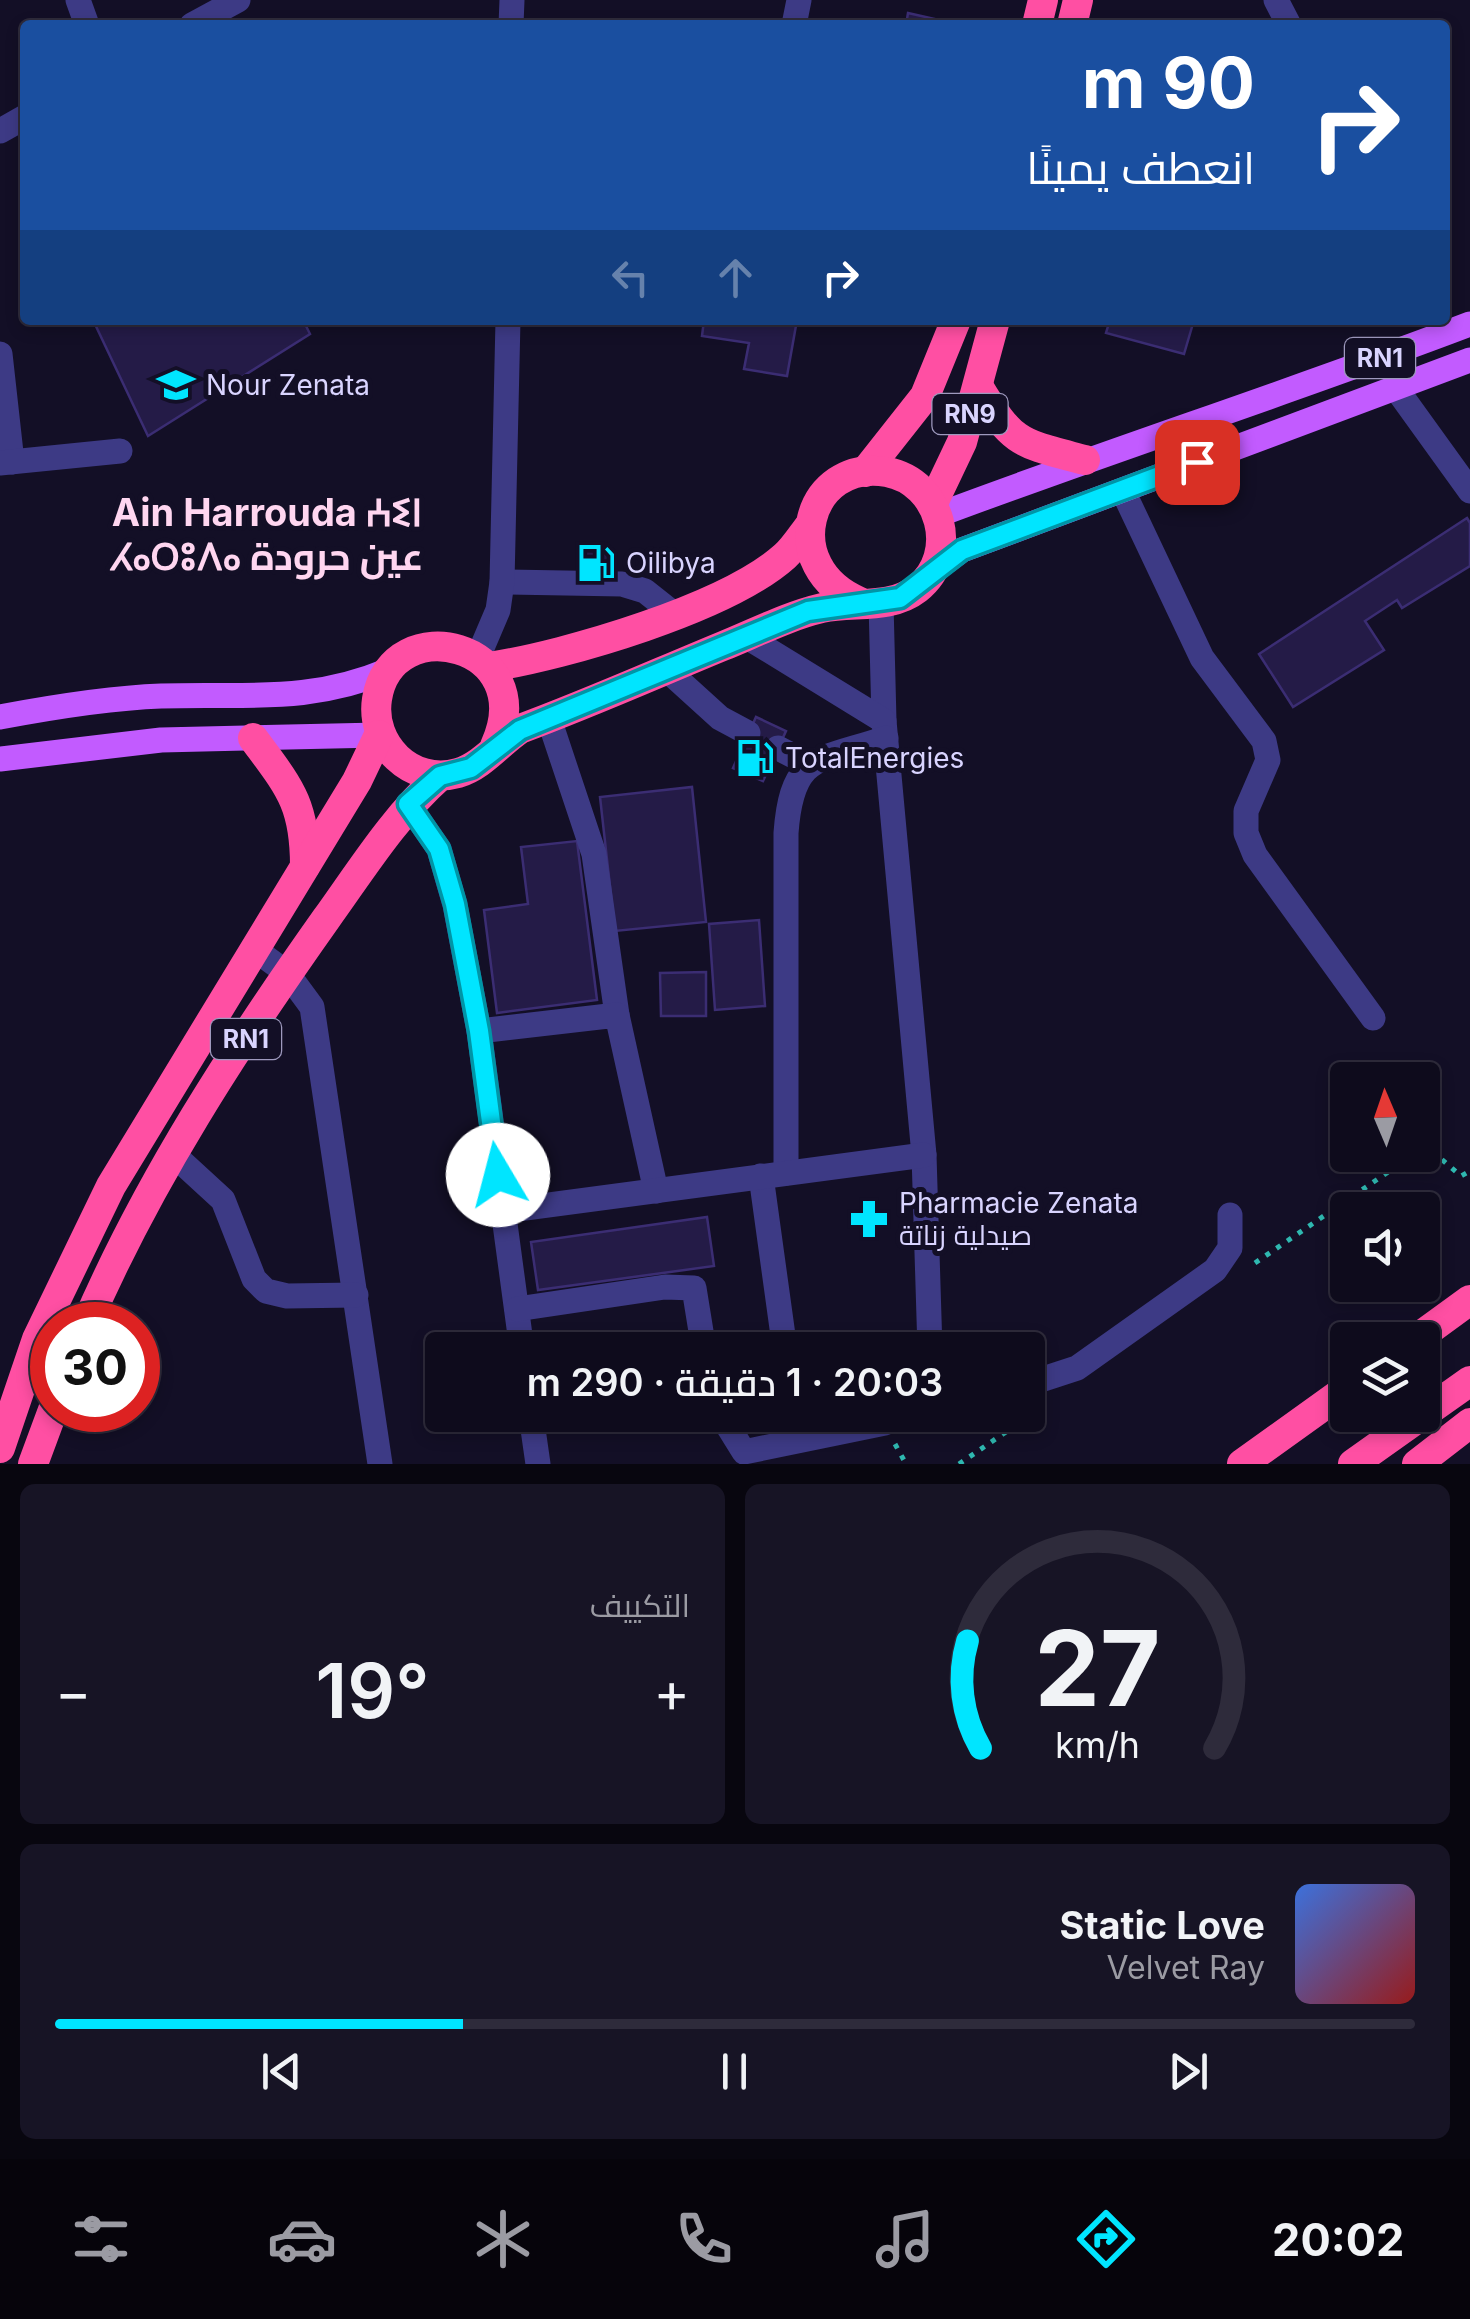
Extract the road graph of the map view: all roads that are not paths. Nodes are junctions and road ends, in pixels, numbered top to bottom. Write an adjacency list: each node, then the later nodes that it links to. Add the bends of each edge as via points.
1 (238, 0): 2 (street)
2 (201, 20)
3 (1470, 324): 12 (main road, RN1, via 1290,393)
4 (508, 325): 20 (street)
5 (954, 325): 14 (highway, RN9, via 925,396)
6 (995, 325): 9 (highway, RN9)
7 (0, 354): 13 (street)
8 (1470, 360): 10 (main road, RN1)
9 (978, 386): 12 (highway, via 1003,428 1030,445); 17 (highway, RN9)
10 (1396, 387): 15 (street); 16 (main road, RN1)
11 (120, 452): 13 (street)
12 (1085, 460): 17 (main road, RN1)
13 (6, 462)
14 (864, 472): 17 (highway, via 904,477); 18 (highway, via 829,490)
15 (1470, 491)
16 (1123, 492): 19 (main road, RN1, via 962,550); 43 (street, via 1202,658 1264,740 1268,760 1246,811 1255,856)
17 (935, 509): 19 (highway, via 942,534)
18 (810, 525): 21 (highway, via 815,564 826,582); 22 (highway, via 784,557)
19 (931, 573): 21 (highway, RN1, via 900,598)
20 (502, 582): 22 (street, via 622,584 645,591); 24 (street)
21 (871, 603): 23 (highway, RN1, via 808,611); 29 (street)
22 (674, 614): 24 (highway, via 547,658)
23 (747, 636): 26 (highway, RN1); 29 (street)
24 (484, 662): 25 (highway, via 461,648 422,648); 33 (highway, via 506,705)
25 (389, 670): 27 (main road, via 309,694 158,696); 31 (highway, RN1, via 376,701)
26 (666, 670): 28 (highway, RN1); 30 (street, via 720,718)
27 (0, 717)
28 (549, 718): 33 (highway, RN1); 42 (street, via 594,854)
29 (885, 730): 36 (street); 46 (street)
30 (748, 733)
31 (380, 735): 32 (main road); 37 (highway, via 404,764); 39 (highway, RN1)
32 (253, 738): 35 (main road, via 161,740); 39 (highway, via 302,814)
33 (495, 746): 37 (highway, RN1, via 471,768)
34 (778, 748): 36 (street)
35 (0, 759)
36 (808, 764): 47 (street, via 793,785 786,833)
37 (440, 776): 38 (highway, RN1)
38 (408, 804): 41 (highway, RN1); 44 (street, via 439,849)
39 (305, 866): 40 (highway, RN1)
40 (252, 948): 41 (street); 72 (highway, RN1, via 70,1265)
41 (287, 973): 45 (highway, RN1); 51 (street, via 312,1008 318,1032)
42 (616, 1015): 44 (street); 48 (street)
43 (1373, 1018)
44 (479, 1031): 49 (street)
45 (174, 1154): 51 (street, via 224,1200 254,1279 266,1290); 53 (highway, RN1)
46 (924, 1155): 47 (street); 59 (street)
47 (774, 1175): 48 (street); 58 (street)
48 (656, 1190): 49 (street)
49 (503, 1211): 54 (street)
50 (1230, 1216): 60 (street, via 1230,1248 1215,1270 1077,1368)
51 (356, 1296): 74 (street)
52 (1470, 1300): 55 (highway)
53 (96, 1302)
54 (517, 1308): 56 (street); 57 (street, via 665,1286 694,1288)
55 (1440, 1322)
56 (520, 1332)
57 (701, 1332)
58 (784, 1332)
59 (929, 1332)
60 (1045, 1378)
61 (1470, 1381): 63 (highway)
62 (1330, 1401): 76 (highway)
63 (1440, 1402)
64 (1470, 1423): 78 (highway)
65 (44, 1432): 73 (highway)
66 (535, 1432): 75 (street)
67 (732, 1432): 71 (street, via 744,1452)
68 (797, 1432): 71 (street)
69 (844, 1432): 71 (street)
70 (1398, 1432): 77 (highway)
71 (798, 1442)
72 (0, 1448)
73 (32, 1464)
74 (380, 1464)
75 (538, 1464)
76 (1242, 1464)
77 (1353, 1464)
78 (1417, 1464)

